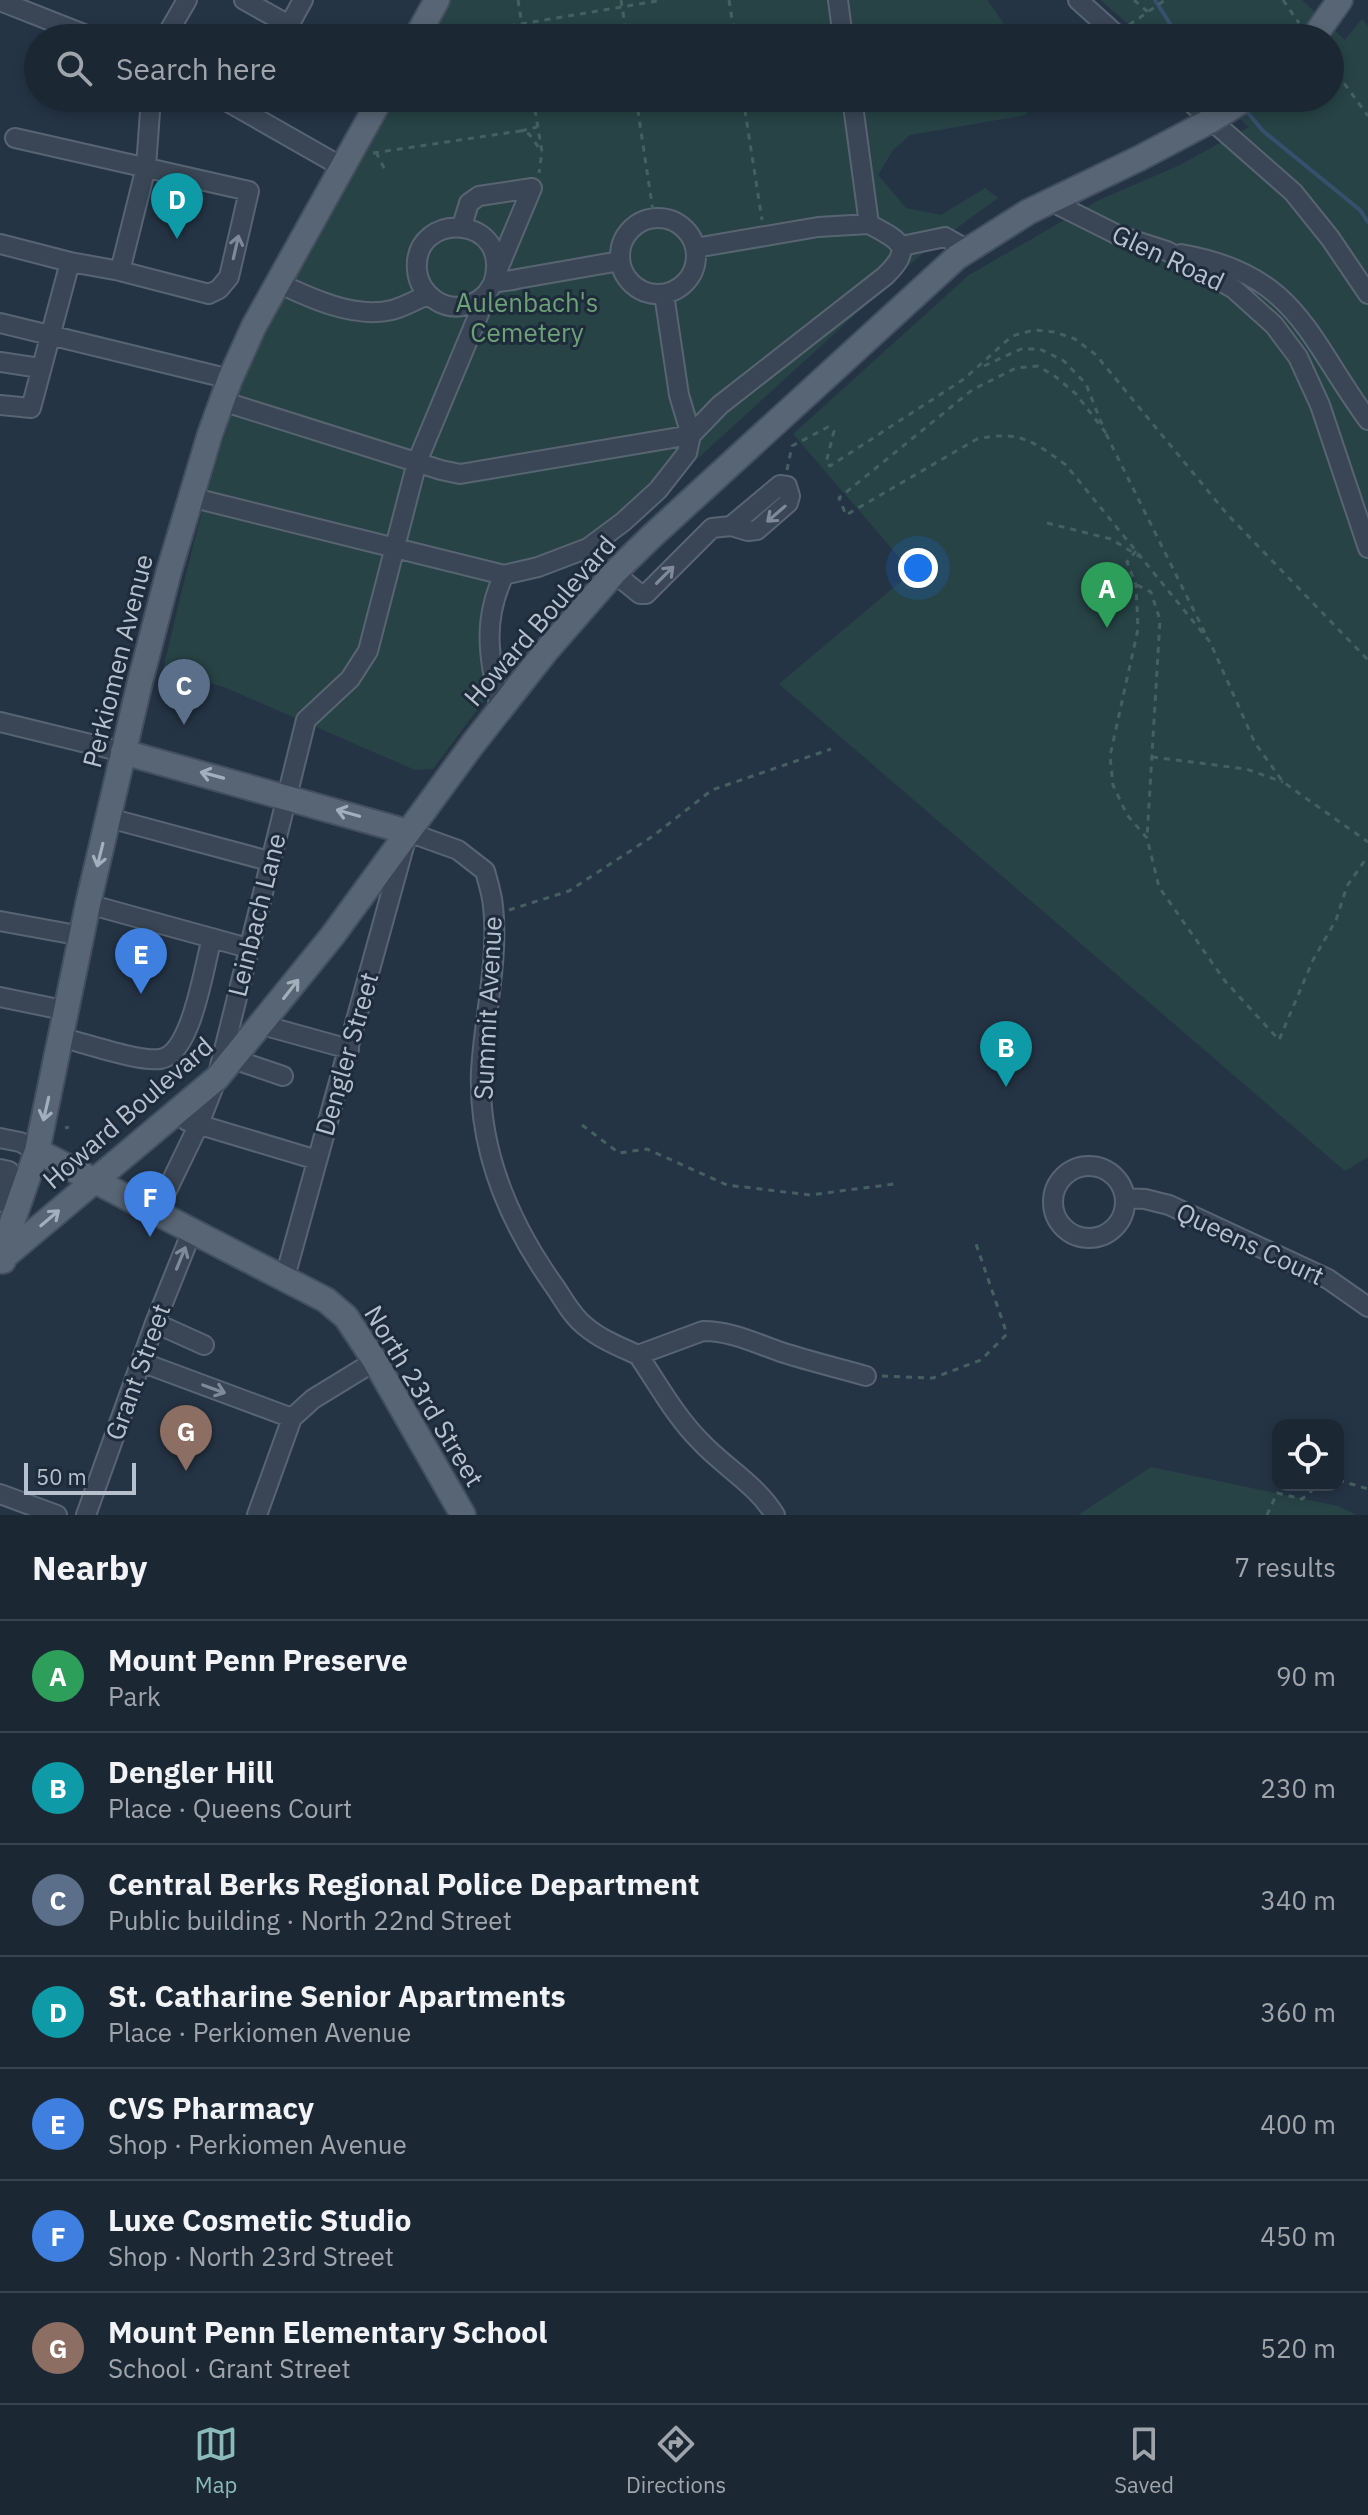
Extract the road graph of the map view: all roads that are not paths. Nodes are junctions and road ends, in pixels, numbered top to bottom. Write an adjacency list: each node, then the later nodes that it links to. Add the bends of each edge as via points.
1 (187, 0): 10 (street)
2 (244, 0): 11 (street)
3 (303, 0): 12 (street)
4 (437, 0): 13 (main road)
5 (838, 0): 14 (street)
6 (1078, 0): 15 (street)
7 (1340, 0): 16 (main road)
8 (0, 1): 9 (street)
9 (58, 24)
10 (173, 24)
11 (275, 24)
12 (290, 24)
13 (424, 24)
14 (841, 24)
15 (1105, 24)
16 (1315, 24)
17 (150, 112): 25 (street)
18 (260, 112): 24 (street)
19 (373, 112): 24 (main road, Perkiomen Avenue)
20 (854, 112): 29 (street)
21 (1202, 112): 42 (street, via 1293,192)
22 (1224, 112): 27 (main road, Howard Boulevard, bridge)
23 (15, 138): 25 (street)
24 (346, 160): 39 (main road, Perkiomen Avenue)
25 (146, 167): 38 (street); 38 (street, one-way to 25, via 209,294 229,277 249,191)
26 (502, 192): 28 (street, via 516,200); 28 (street, Leinbach Lane, via 532,188); 30 (street, via 469,203)
27 (1050, 201): 34 (main road, Howard Boulevard); 35 (street, Glen Road, via 1120,236)
28 (522, 212): 40 (street, Leinbach Lane)
29 (869, 224): 32 (street); 33 (street)
30 (462, 226): 40 (street, via 492,247); 43 (street, via 438,231 421,248 417,273)
31 (0, 244): 37 (street)
32 (902, 246): 34 (street, via 945,237); 51 (street, via 898,263 885,276 720,405)
33 (695, 248): 36 (street, via 692,237 676,222 654,218 632,228 620,249); 41 (street, via 696,260 685,282)
34 (968, 250): 55 (main road, Howard Boulevard)
35 (1167, 251): 50 (street, via 1205,258 1268,286 1314,337); 57 (street, Glen Road, via 1234,289 1274,325 1298,357 1320,405)
36 (620, 261): 40 (street); 41 (street, via 630,283 651,294)
37 (70, 262): 38 (street); 45 (street)
38 (120, 271)
39 (276, 282): 43 (street, via 350,310 394,310); 48 (main road, Perkiomen Avenue)
40 (493, 283): 43 (street, via 465,306 451,307); 52 (street, Leinbach Lane)
41 (664, 294): 51 (street, via 679,395)
42 (1368, 294)
43 (427, 295)
44 (0, 323): 45 (street)
45 (48, 334): 47 (street); 48 (street)
46 (0, 362): 47 (street)
47 (40, 368): 49 (street, via 31,408)
48 (226, 390): 52 (street); 54 (main road, Perkiomen Avenue)
49 (0, 405)
50 (1368, 420)
51 (691, 435): 52 (street, via 477,473 460,474); 60 (street, via 687,453 623,522 588,548)
52 (417, 462): 58 (street, Leinbach Lane)
53 (780, 485): 56 (street)
54 (190, 497): 58 (street); 63 (main road, Perkiomen Avenue)
55 (688, 503): 56 (street); 59 (main road, Howard Boulevard)
56 (721, 527): 59 (street, one-way to 56, via 646,594)
57 (1368, 548)
58 (394, 549): 60 (street); 64 (street, Leinbach Lane, via 368,651 350,679 306,720)
59 (614, 573): 61 (main road, Howard Boulevard)
60 (504, 575): 61 (street, via 488,628)
61 (500, 709): 66 (main road, Howard Boulevard)
62 (0, 722): 63 (street)
63 (123, 752): 64 (main road, one-way to 63); 65 (main road, Perkiomen Avenue)
64 (287, 796): 66 (main road, one-way to 64); 67 (street, Leinbach Lane)
65 (109, 818): 67 (street); 68 (main road, Perkiomen Avenue, one-way to 68)
66 (408, 832): 75 (main road, Howard Boulevard, one-way to 66); 77 (street, Dengler Street); 97 (street, Summit Avenue, via 458,850 485,871 494,914 481,1072 485,1128 513,1218 537,1262 584,1326)
67 (269, 861): 72 (street, Leinbach Lane)
68 (88, 904): 70 (main road, Perkiomen Avenue); 71 (street)
69 (0, 921): 70 (street)
70 (82, 936): 74 (main road, Perkiomen Avenue)
71 (212, 938): 72 (street); 76 (street, via 186,1035 170,1055 140,1057)
72 (248, 948): 80 (street, Leinbach Lane)
73 (0, 997): 74 (street)
74 (68, 1011): 76 (main road, Perkiomen Avenue)
75 (262, 1025): 77 (street); 78 (main road, Howard Boulevard)
76 (62, 1038): 84 (main road, Perkiomen Avenue, one-way to 84)
77 (349, 1049): 85 (street, Dengler Street)
78 (233, 1059): 79 (street); 80 (main road, Howard Boulevard)
79 (283, 1076)
80 (217, 1078): 81 (main road, Howard Boulevard); 82 (street, Leinbach Lane)
81 (173, 1116): 82 (street); 87 (main road, Howard Boulevard)
82 (199, 1124): 85 (street); 90 (street, Leinbach Lane)
83 (0, 1138): 84 (street)
84 (37, 1151): 87 (main road, North 23rd Street); 92 (main road, Perkiomen Avenue)
85 (317, 1160): 93 (street, Dengler Street)
86 (0, 1169): 89 (street, via 9,1171)
87 (96, 1181): 90 (main road, North 23rd Street); 92 (main road, Howard Boulevard, one-way to 87)
88 (1125, 1198): 88 (street, via 1119,1222 1089,1238 1077,1236 1058,1221 1053,1198 1072,1169 1095,1166 1116,1177); 94 (street, Queens Court, via 1169,1205 1316,1273)
89 (0, 1202)
90 (157, 1211): 91 (main road, North 23rd Street)
91 (192, 1231): 93 (main road, North 23rd Street); 95 (street, Grant Street, one-way to 91)
92 (2, 1264)
93 (285, 1277): 98 (main road, North 23rd Street, via 346,1317)
94 (1368, 1307)
95 (155, 1323): 96 (street); 99 (street, Grant Street)
96 (204, 1345)
97 (638, 1355): 100 (street, via 715,1331); 107 (street, via 692,1432)
98 (375, 1361): 101 (street); 106 (main road, North 23rd Street)
99 (141, 1362): 101 (street, one-way to 101); 104 (street, Grant Street)
100 (866, 1376)
101 (292, 1418): 105 (street)
102 (0, 1494): 103 (street)
103 (57, 1515)
104 (86, 1515)
105 (257, 1515)
106 (463, 1515)
107 (775, 1515)

